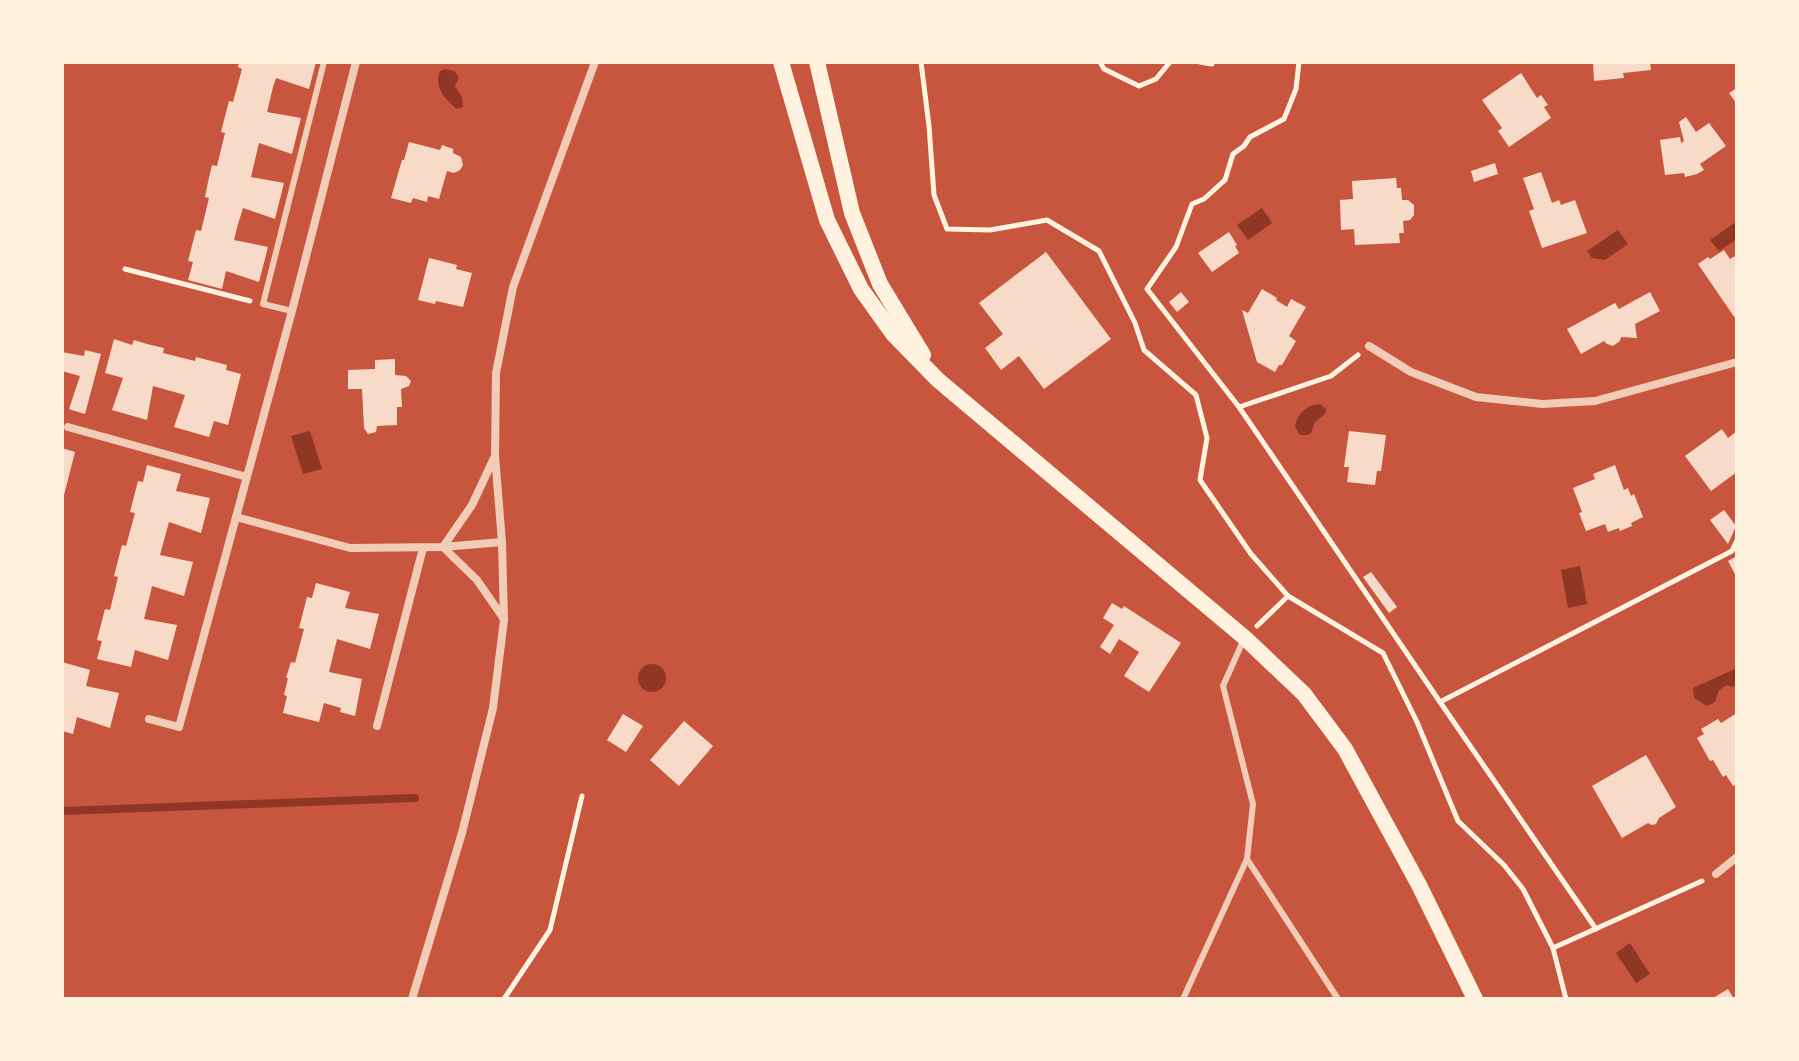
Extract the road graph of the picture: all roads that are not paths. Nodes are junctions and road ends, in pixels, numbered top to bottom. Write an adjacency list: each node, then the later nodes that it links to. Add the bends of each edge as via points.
1 (324, 62): 6 (lane, via 263,304)
2 (356, 62): 6 (street)
3 (595, 62): 11 (street, via 513,287 496,373)
4 (781, 62): 9 (main road, via 827,220 861,289 894,335)
5 (817, 62): 9 (main road, via 852,213 880,284)
6 (292, 311): 12 (street)
7 (1369, 346): 8 (street, via 1411,372 1476,397 1542,404 1595,401)
8 (1737, 362)
9 (938, 380): 18 (main road)
10 (68, 427): 12 (street)
11 (495, 456): 14 (street); 15 (street, via 472,505)
12 (247, 477): 13 (street)
13 (236, 517): 16 (street, via 350,548); 19 (street, via 179,727)
14 (502, 542): 15 (street); 17 (street)
15 (443, 547): 16 (street); 17 (street, via 477,580)
16 (423, 548): 20 (street)
17 (504, 620): 24 (street, via 493,708)
18 (1245, 638): 22 (lane, via 1223,686 1253,804); 27 (main road, via 1304,694 1345,749)
19 (149, 719)
20 (377, 726)
21 (1737, 857): 23 (street)
22 (1247, 859): 25 (lane); 26 (lane)
23 (1716, 874)
24 (412, 999)
25 (1183, 999)
26 (1338, 999)
27 (1475, 999)

